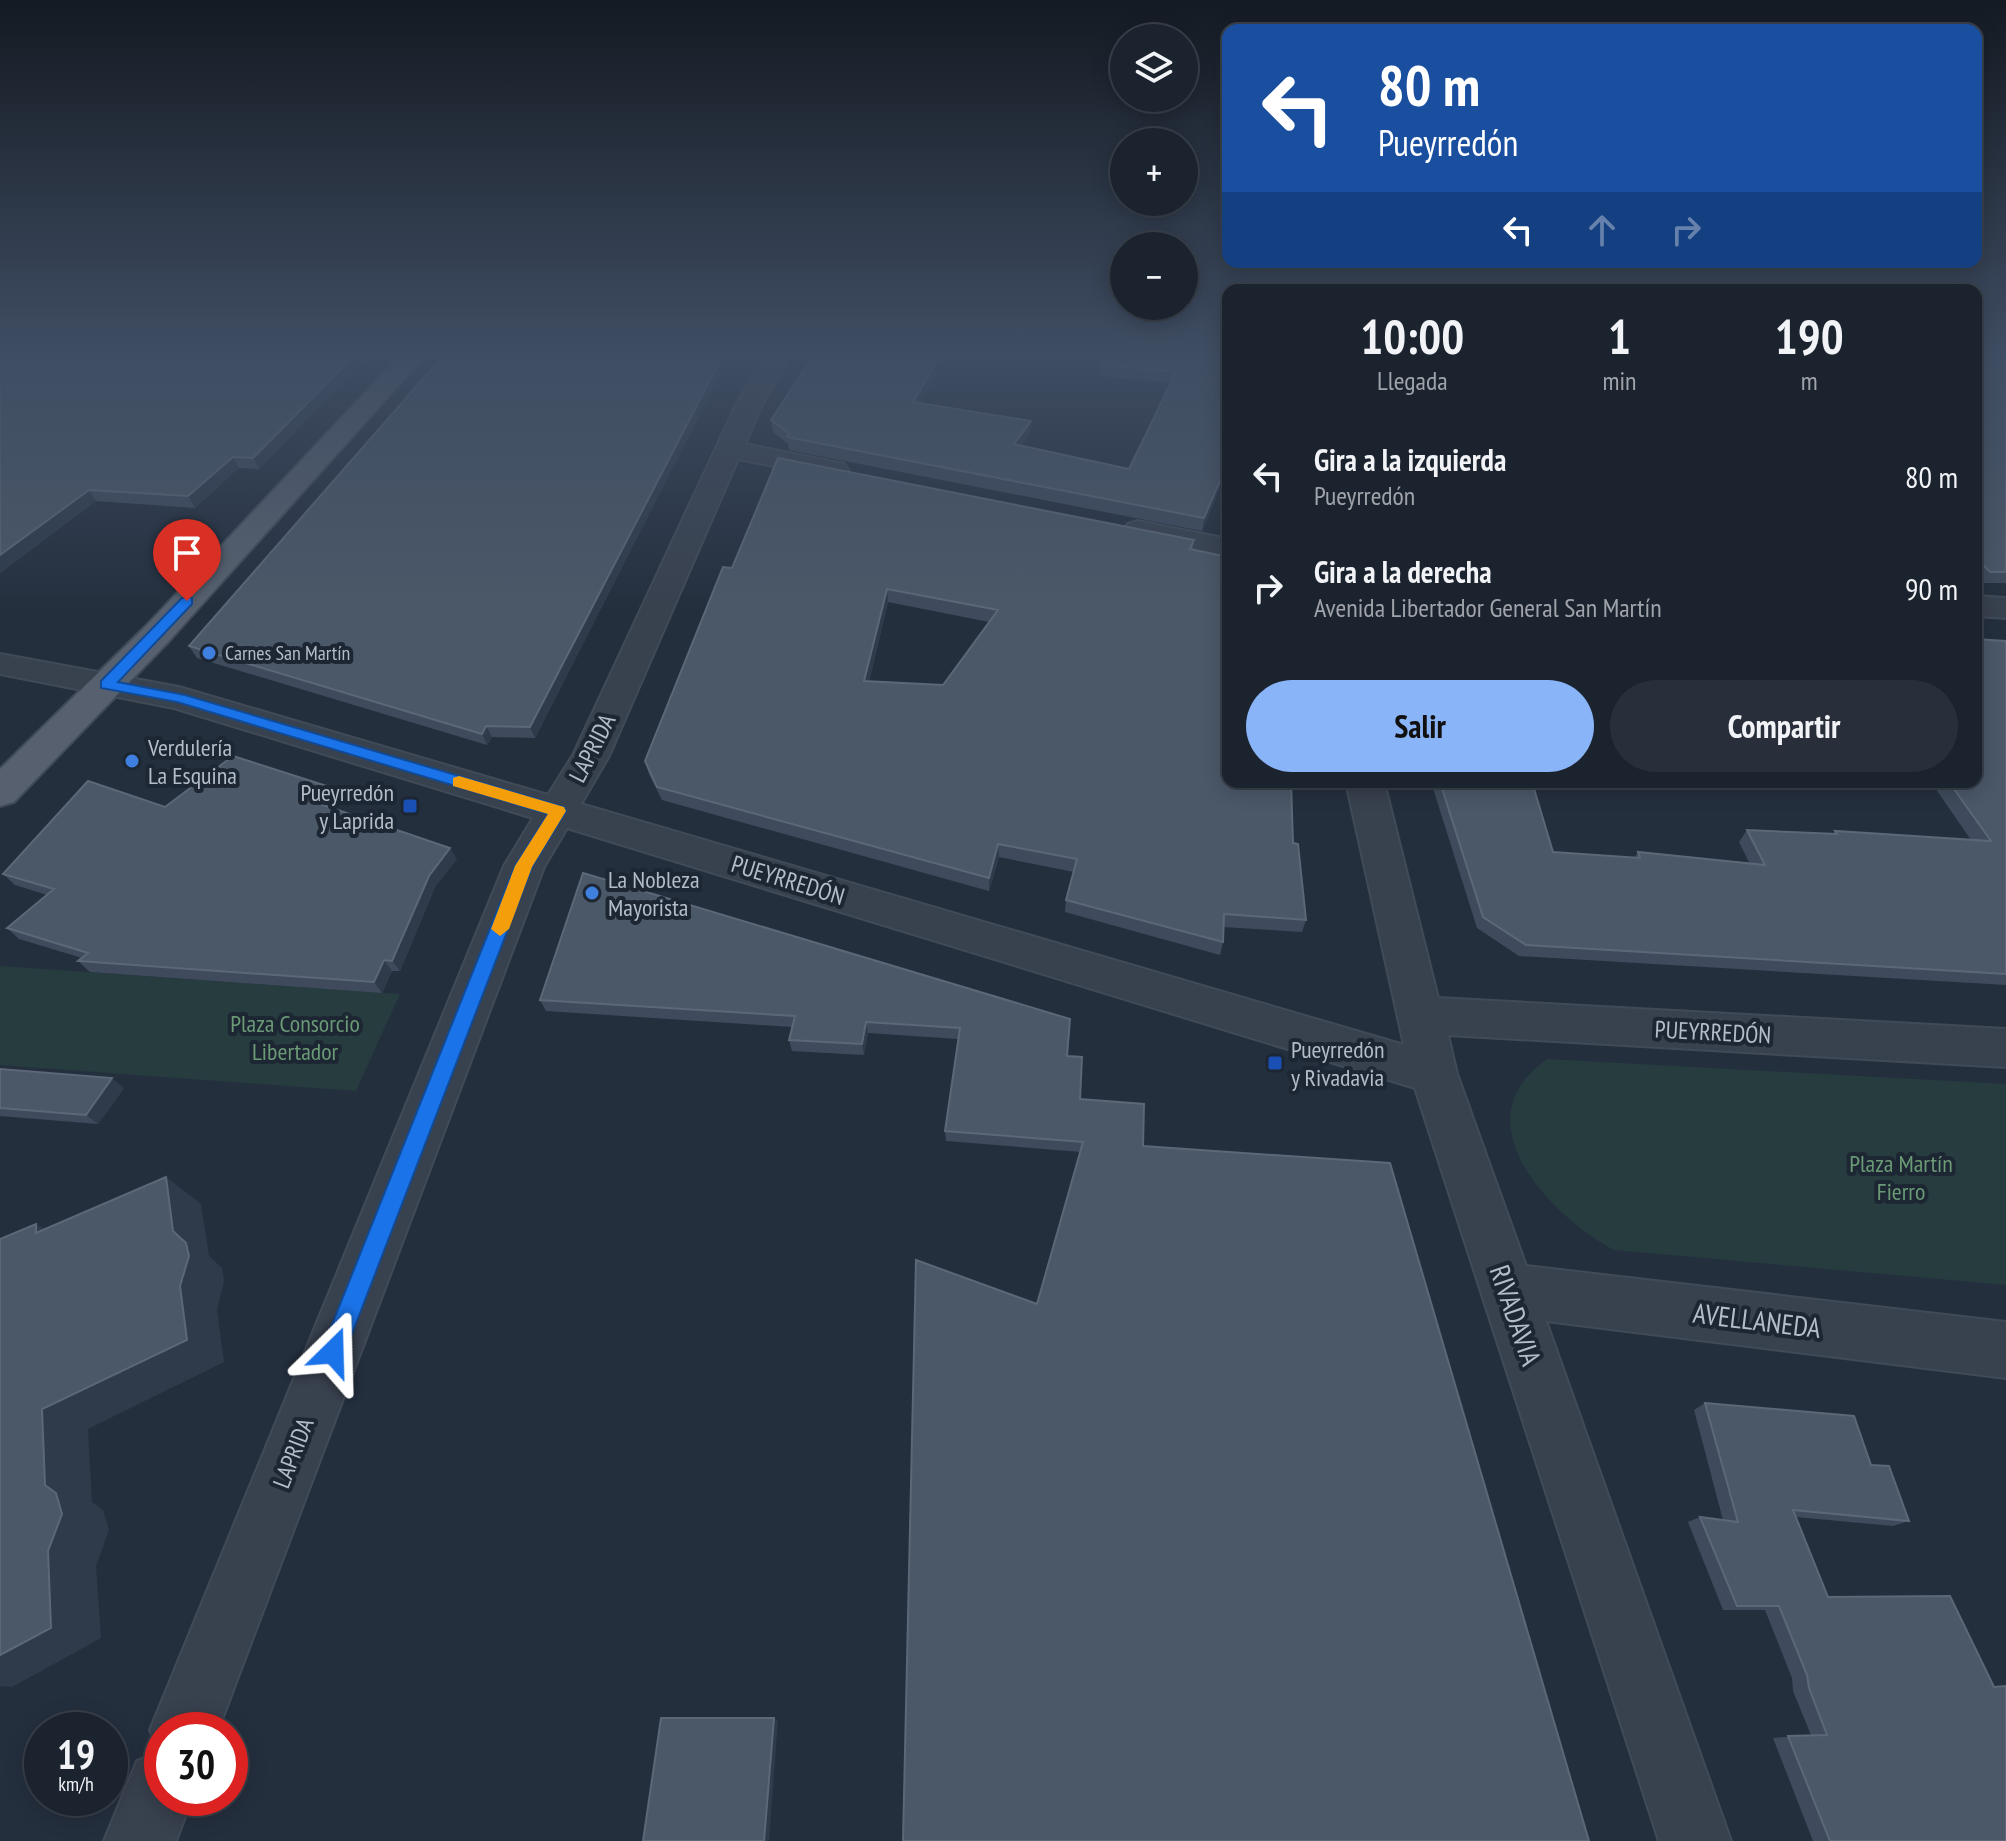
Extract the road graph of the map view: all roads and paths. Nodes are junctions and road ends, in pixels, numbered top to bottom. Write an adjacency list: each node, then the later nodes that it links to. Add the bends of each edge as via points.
1 (339, 436): 10 (main road)
2 (735, 436): 3 (street, LAPRIDA)
3 (729, 449): 4 (street); 13 (street, LAPRIDA, via 591,756)
4 (854, 474)
5 (1119, 526): 6 (street)
6 (1222, 547)
7 (1982, 606): 8 (street)
8 (2006, 608)
9 (0, 664): 10 (street, PUEYRREDÓN)
10 (107, 684): 12 (main road); 13 (street, PUEYRREDÓN, via 179,698)
11 (1366, 788): 14 (street, RIVADAVIA)
12 (0, 792)
13 (558, 811): 16 (street, PUEYRREDÓN); 19 (street, LAPRIDA, via 524,866)
14 (1419, 1015): 15 (street, PUEYRREDÓN); 16 (street, RIVADAVIA)
15 (2006, 1048)
16 (1434, 1074): 17 (street, RIVADAVIA)
17 (1507, 1290): 18 (street, AVELLANEDA); 22 (street, RIVADAVIA)
18 (2006, 1350)
19 (191, 1712)
20 (150, 1816): 21 (street)
21 (140, 1841)
22 (1695, 1841)

